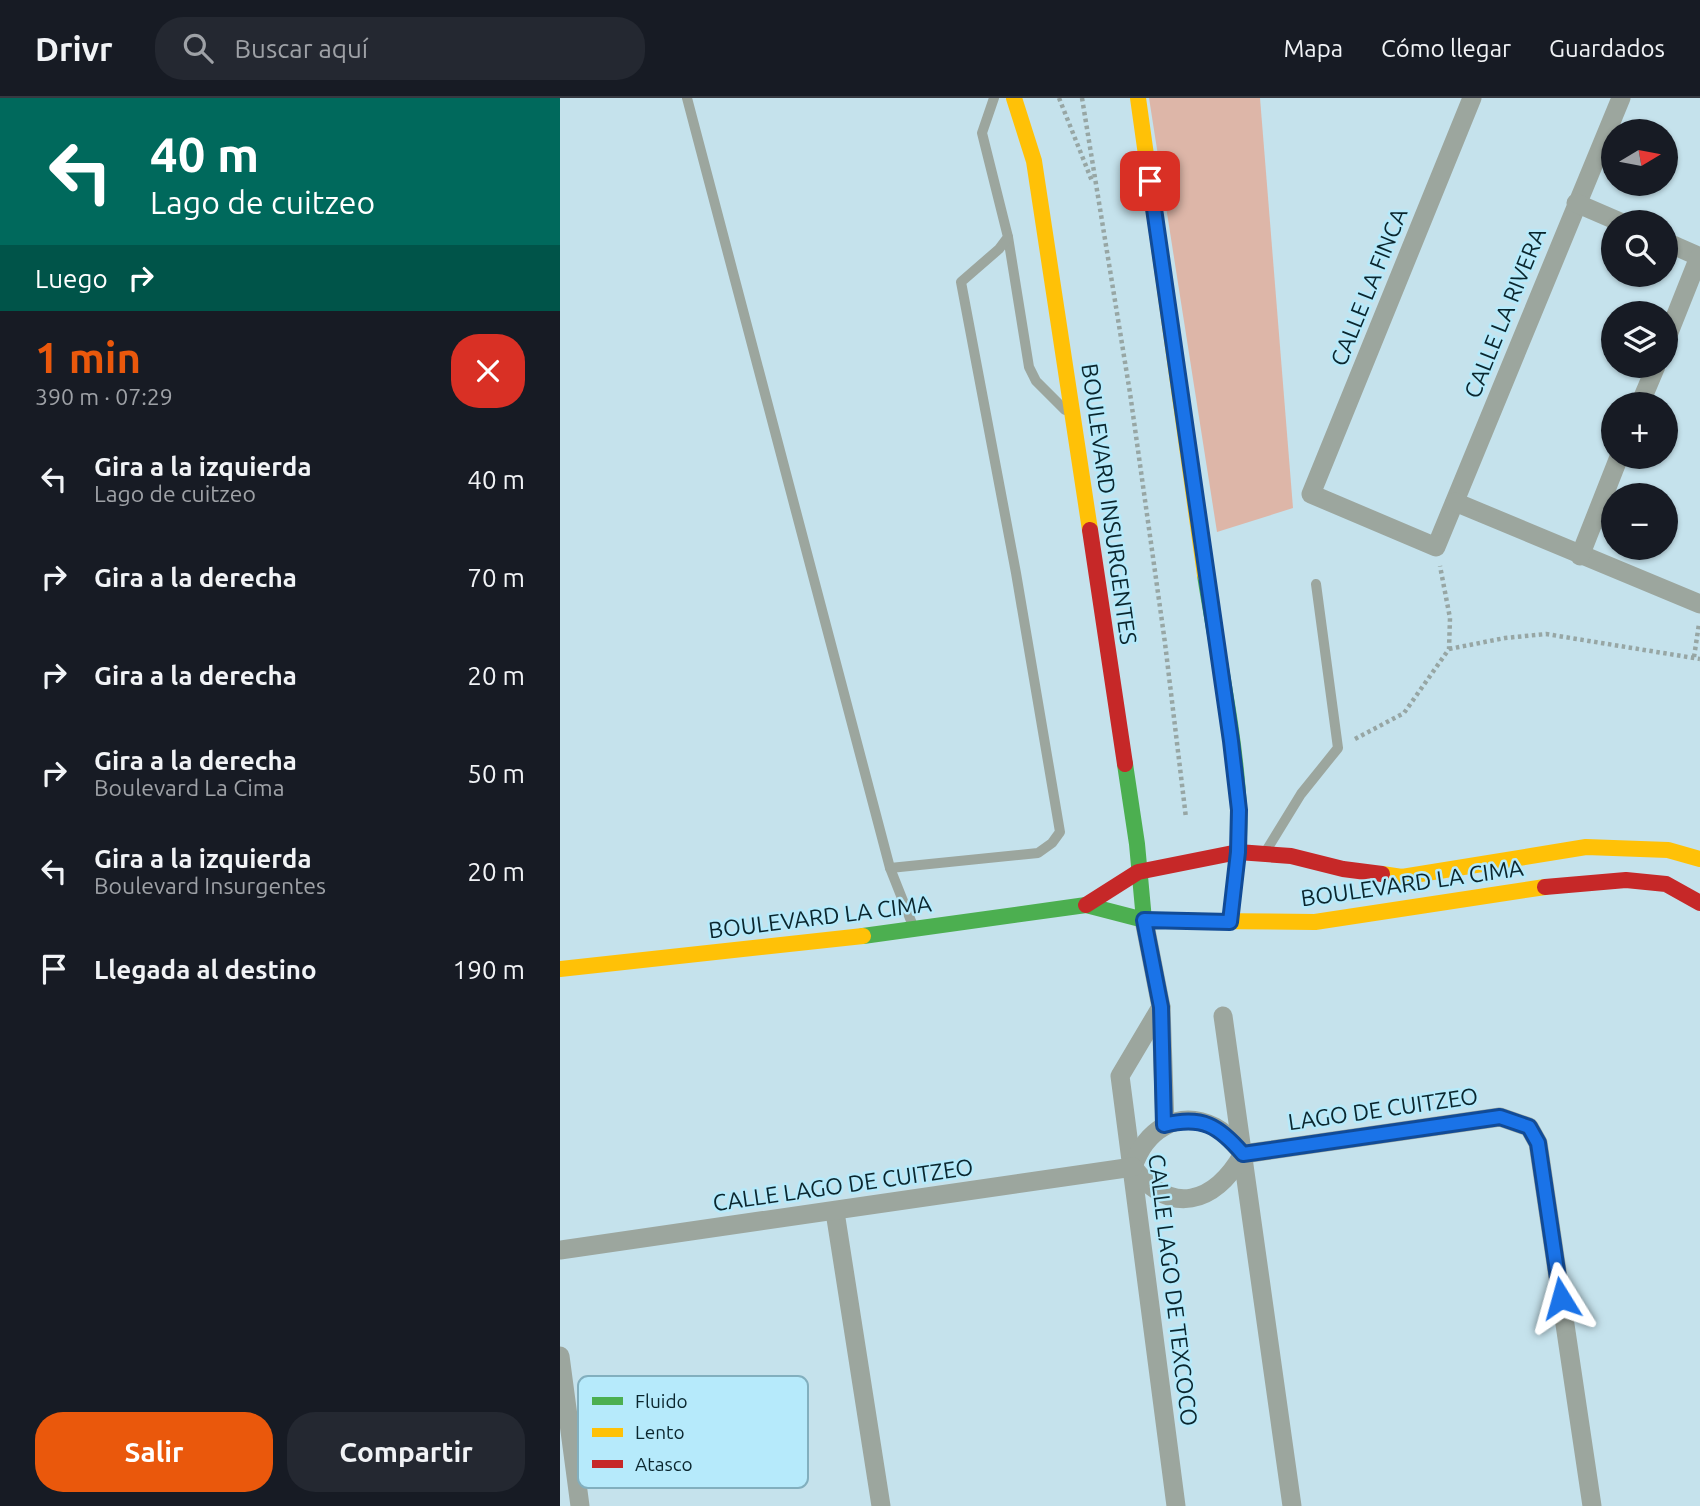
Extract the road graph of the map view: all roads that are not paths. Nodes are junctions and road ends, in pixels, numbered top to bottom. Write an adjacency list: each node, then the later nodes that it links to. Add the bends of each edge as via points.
1 (687, 98): 23 (lane)
2 (994, 98): 9 (lane, via 982,133)
3 (1014, 98): 13 (street, BOULEVARD INSURGENTES, via 1034,161)
4 (1138, 98): 20 (street, via 1231,741 1239,810)
5 (1472, 98): 16 (street, CALLE LA FINCA, via 1311,494)
6 (1621, 98): 7 (street, CALLE LA RIVERA)
7 (1576, 203): 8 (street); 15 (street, CALLE LA RIVERA)
8 (1601, 214)
9 (1008, 237): 13 (lane, via 1029,367 1036,381); 23 (lane, via 961,282 1060,831 1038,853)
10 (1678, 247): 11 (street)
11 (1700, 257): 12 (street)
12 (1678, 311)
13 (1073, 418): 24 (street, BOULEVARD INSURGENTES)
14 (1614, 469): 17 (street)
15 (1455, 502): 16 (street, CALLE LA RIVERA); 17 (street)
16 (1436, 547)
17 (1580, 556): 19 (street)
18 (1317, 584): 21 (lane, via 1338,748 1301,794)
19 (1700, 604)
20 (1238, 852): 21 (street, BOULEVARD LA CIMA); 24 (street, BOULEVARD LA CIMA); 28 (street)
21 (1263, 854): 22 (street, BOULEVARD LA CIMA, via 1402,877 1586,847 1668,850)
22 (1700, 859)
23 (890, 868): 29 (lane)
24 (1138, 872): 26 (street, BOULEVARD LA CIMA); 27 (street, BOULEVARD INSURGENTES)
25 (1700, 903): 28 (street, BOULEVARD LA CIMA, via 1666,884 1626,880 1534,888 1315,922)
26 (1086, 905): 27 (street, BOULEVARD LA CIMA); 29 (street, BOULEVARD LA CIMA)
27 (1144, 920): 28 (street, BOULEVARD LA CIMA); 31 (street)
28 (1230, 922)
29 (915, 930): 30 (street, BOULEVARD LA CIMA)
30 (560, 969)
31 (1161, 1007): 33 (street); 35 (street, CALLE LAGO DE TEXCOCO, via 1120,1076)
32 (1223, 1016): 34 (street)
33 (1164, 1125): 34 (street, via 1200,1121 1217,1128); 35 (street, via 1138,1150)
34 (1243, 1154): 35 (street, via 1218,1187 1200,1196 1162,1194 1145,1183); 42 (street); 43 (street, LAGO DE CUITZEO, via 1500,1117 1529,1127 1538,1143)
35 (1133, 1167): 36 (street, CALLE LAGO DE CUITZEO); 41 (street, CALLE LAGO DE TEXCOCO)
36 (835, 1212): 37 (street, CALLE LAGO DE CUITZEO); 40 (street)
37 (560, 1250)
38 (560, 1356): 39 (street)
39 (580, 1506)
40 (881, 1506)
41 (1176, 1506)
42 (1293, 1506)
43 (1591, 1506)

